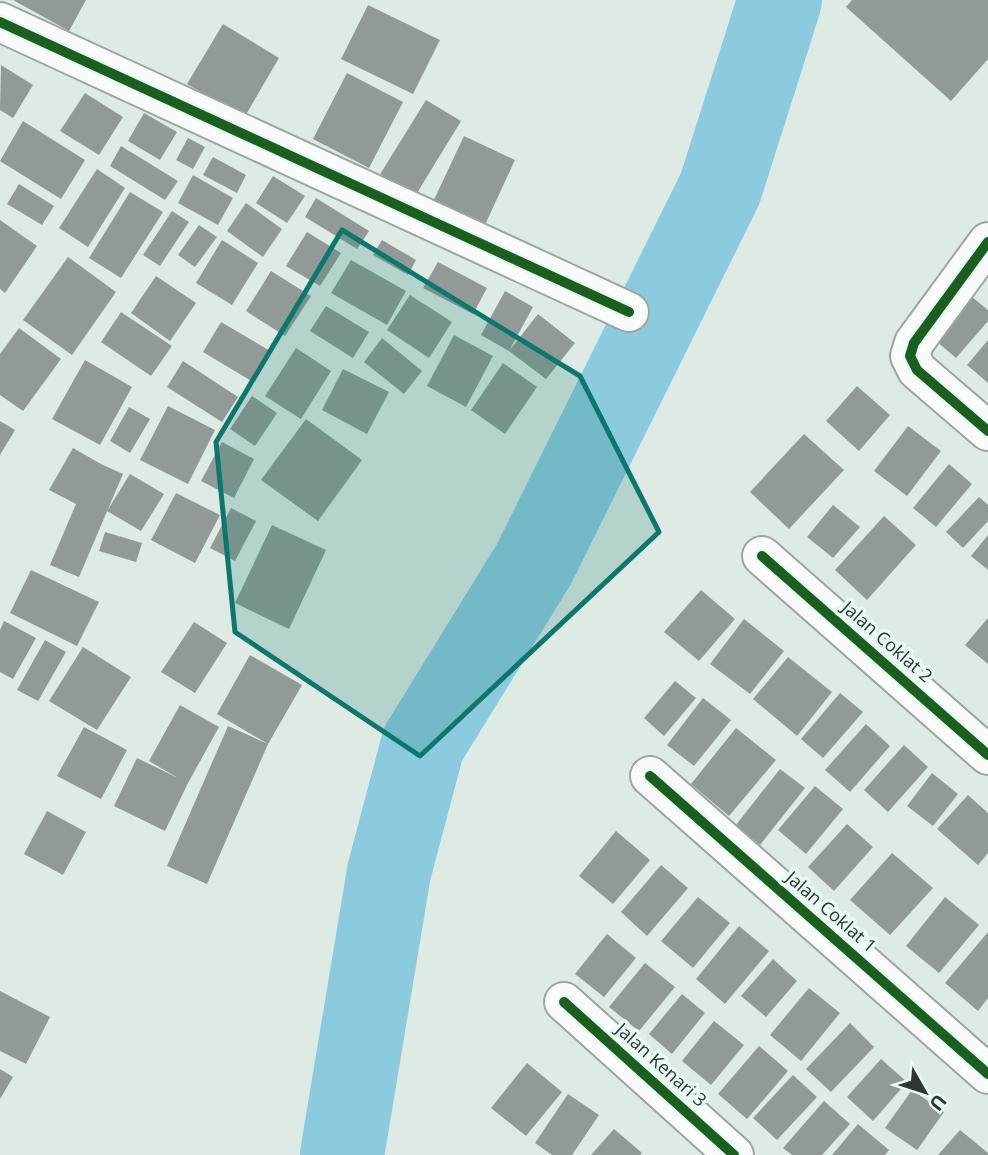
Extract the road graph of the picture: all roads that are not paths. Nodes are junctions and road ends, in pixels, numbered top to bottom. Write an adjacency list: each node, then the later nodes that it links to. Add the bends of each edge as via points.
1 (0, 22): 3 (street)
2 (988, 242): 4 (street, via 914,343 910,356 917,370)
3 (629, 312)
4 (988, 431)
5 (762, 556): 6 (street, Jalan Coklat 2)
6 (988, 755)
7 (650, 776): 9 (street, Jalan Coklat 1)
8 (564, 1002): 10 (street, Jalan Kenari 3)
9 (988, 1073)
10 (734, 1155)

